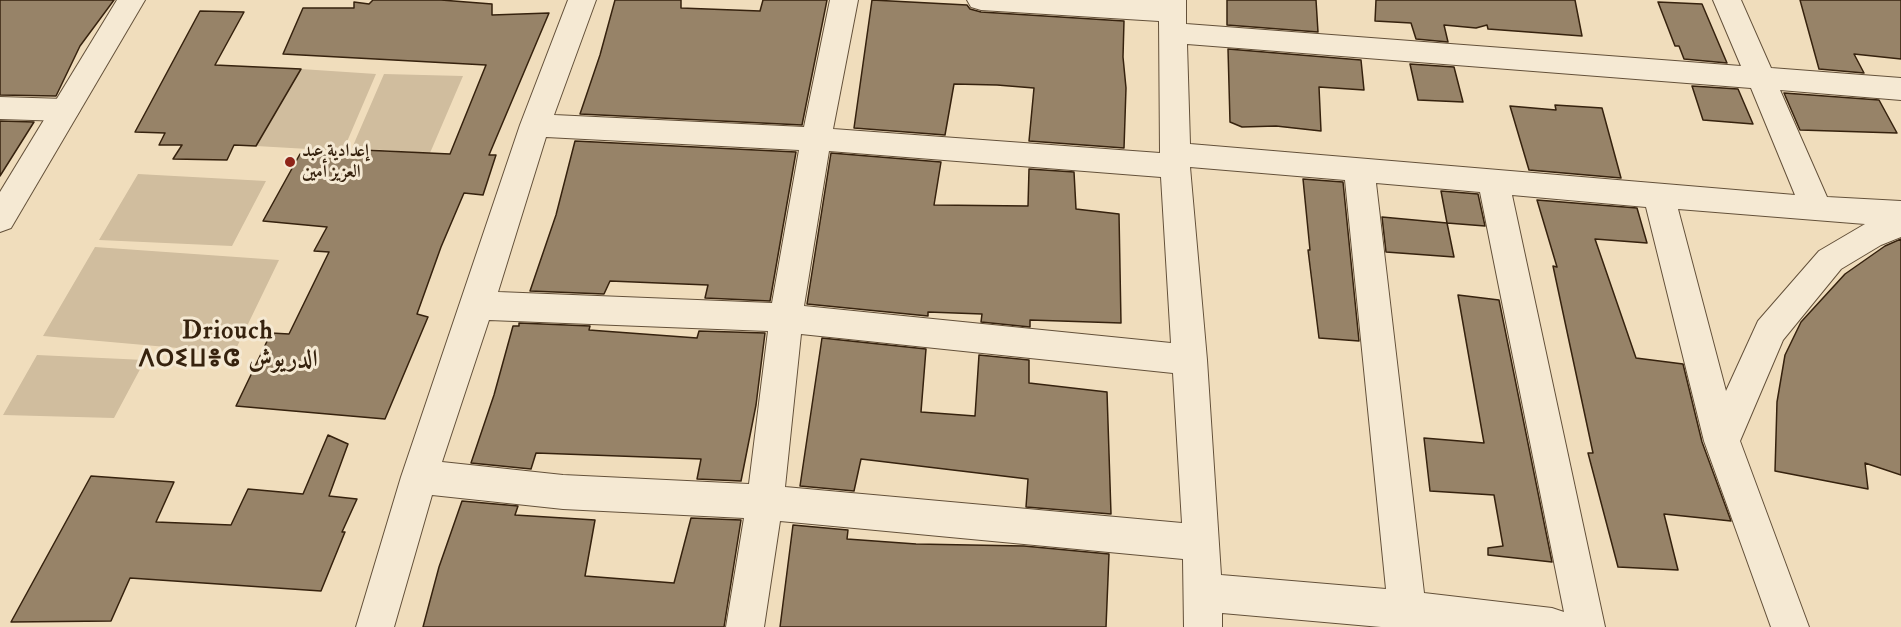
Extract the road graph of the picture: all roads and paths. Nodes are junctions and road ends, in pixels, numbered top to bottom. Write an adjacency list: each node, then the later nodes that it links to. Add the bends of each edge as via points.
1 (131, 0): 11 (street)
2 (582, 0): 12 (street)
3 (844, 0): 13 (street)
4 (981, 0): 6 (street)
5 (1726, 0): 8 (street)
6 (1009, 1): 7 (street)
7 (1172, 15): 8 (street); 14 (street)
8 (1761, 79): 9 (street); 18 (street)
9 (1901, 89)
10 (0, 108): 11 (street)
11 (65, 110): 20 (street)
12 (535, 125): 13 (street); 22 (street)
13 (816, 139): 14 (street); 23 (street)
14 (1175, 160): 15 (street); 24 (street)
15 (1359, 170): 16 (street); 30 (street)
16 (1493, 180): 17 (street); 34 (street)
17 (1659, 195): 18 (street); 25 (street)
18 (1817, 209): 19 (street)
19 (1901, 214)
20 (0, 219)
21 (1901, 224): 25 (street, via 1870,236 1830,260 1770,331)
22 (477, 306): 23 (street); 26 (street)
23 (786, 318): 24 (street); 27 (street)
24 (1190, 360): 28 (street)
25 (1722, 441): 35 (street)
26 (419, 477): 27 (street, via 563,492); 31 (street)
27 (765, 502): 28 (street); 32 (street)
28 (1202, 543): 29 (street)
29 (1202, 610): 30 (street)
30 (1407, 618): 33 (street)
31 (375, 627)
32 (745, 627)
33 (1552, 627)
34 (1586, 627)
35 (1790, 627)

